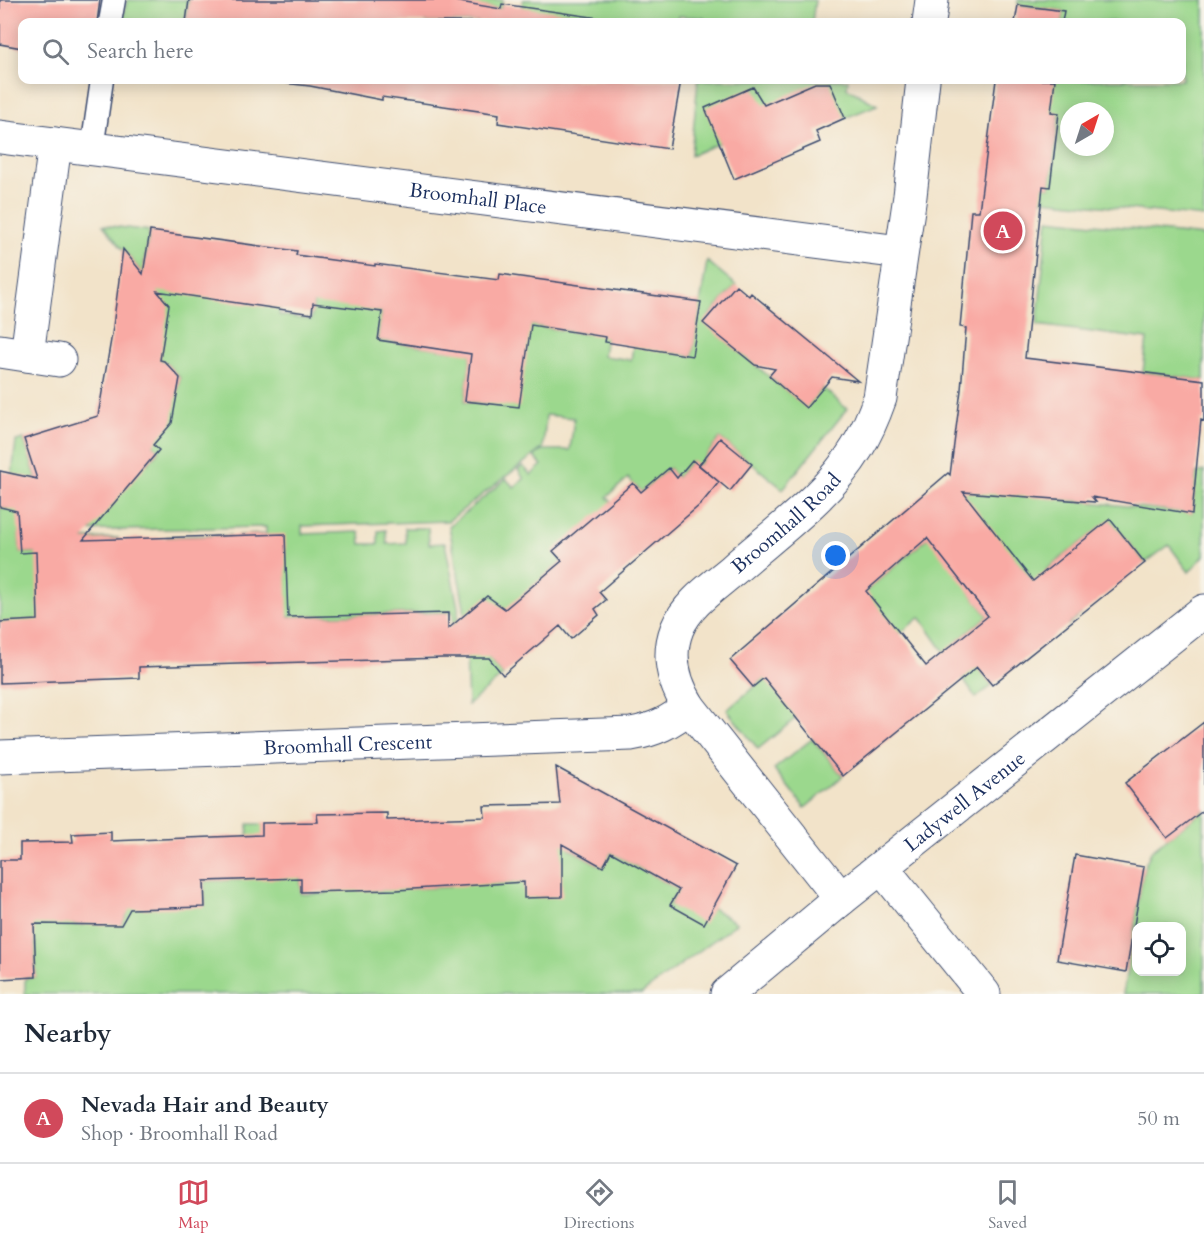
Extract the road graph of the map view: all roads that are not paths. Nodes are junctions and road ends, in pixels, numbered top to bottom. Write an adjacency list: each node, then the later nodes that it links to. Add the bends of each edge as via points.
1 (114, 0): 3 (lane)
2 (932, 0): 4 (street)
3 (111, 18)
4 (930, 18)
5 (101, 84): 9 (lane)
6 (923, 84): 10 (street, Broomhall Road)
7 (0, 137): 8 (street, Broomhall Place)
8 (55, 144): 9 (street, Broomhall Place); 11 (street)
9 (92, 149): 10 (street, Broomhall Place)
10 (900, 252): 14 (street, Broomhall Road, via 880,398 870,424 856,449 823,490 687,610 672,643 671,664)
11 (14, 353): 12 (street)
12 (59, 360)
13 (1204, 610): 16 (street, Ladywell Avenue)
14 (689, 707): 15 (street, Broomhall Crescent, via 667,724 631,734); 17 (street, Broomhall Road)
15 (0, 757)
16 (882, 868): 17 (street, Ladywell Avenue); 19 (street)
17 (842, 899): 18 (street, Ladywell Avenue)
18 (727, 994)
19 (984, 994)

